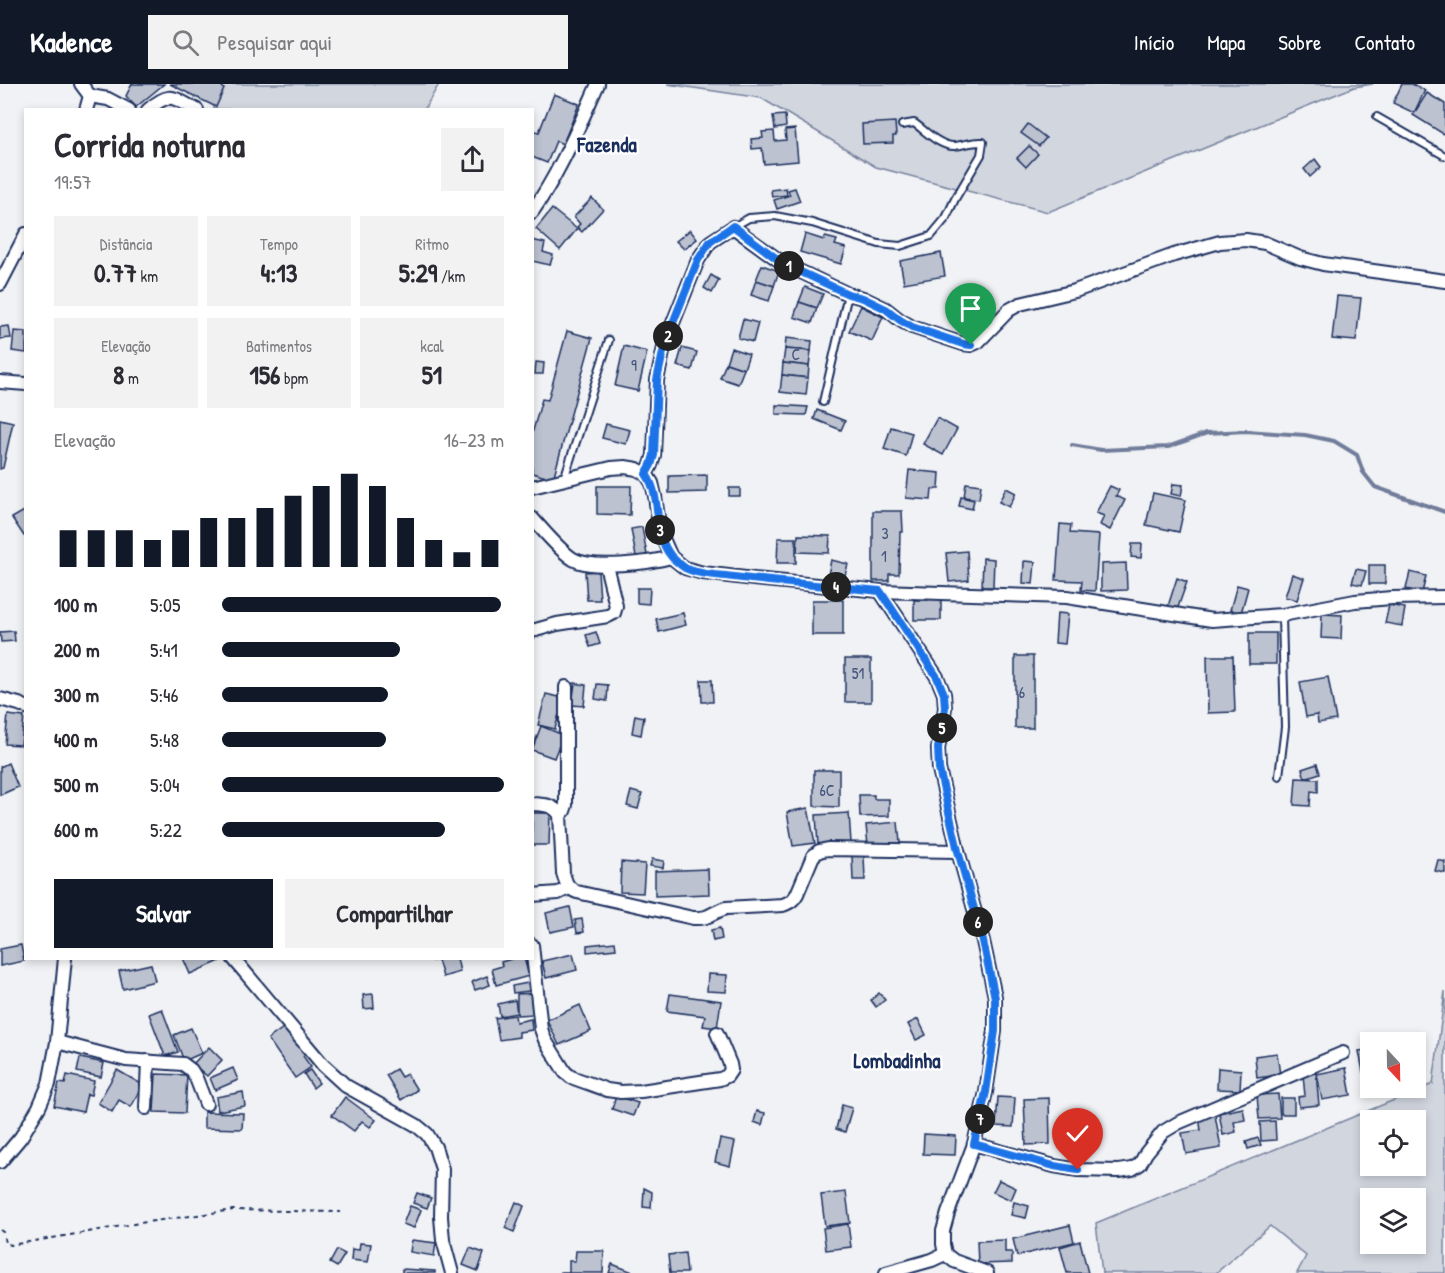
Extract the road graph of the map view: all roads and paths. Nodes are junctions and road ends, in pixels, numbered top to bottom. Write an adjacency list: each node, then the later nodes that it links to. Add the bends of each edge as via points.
1 (598, 84): 10 (street, via 566,155)
2 (86, 89): 3 (street); 4 (street)
3 (86, 108)
4 (125, 108)
5 (150, 108): 6 (street, via 167,97)
6 (193, 108)
7 (1377, 117): 9 (lane)
8 (902, 126): 11 (lane, via 914,123 948,146 983,142 981,155 946,218 931,236 900,246 879,244 775,216 749,218)
9 (1445, 156)
10 (534, 209)
11 (733, 226): 15 (street, via 784,264); 20 (street, via 710,242 698,260 665,343 657,380 654,455)
12 (24, 238): 14 (street)
13 (1445, 281): 15 (street, via 1323,264 1265,243 1220,242 1075,291 1020,304 1008,310 971,345 912,327 886,309)
14 (0, 284)
15 (848, 294): 19 (lane)
16 (609, 340): 21 (lane)
17 (0, 382): 18 (street)
18 (24, 384)
19 (823, 402)
20 (646, 474): 21 (street, via 625,467); 24 (street, via 652,483 660,532)
21 (564, 479): 22 (street)
22 (534, 486)
23 (534, 520): 25 (street, via 573,559)
24 (671, 557): 25 (street); 26 (street, via 685,568 703,573)
25 (606, 565): 29 (street, via 614,612)
26 (880, 591): 28 (street, via 1067,597 1212,620); 36 (street, via 937,677 944,694 939,769)
27 (1445, 597): 28 (street, via 1355,601)
28 (1282, 615): 33 (lane, via 1285,726)
29 (534, 630)
30 (566, 687): 35 (street, via 566,805)
31 (0, 699): 32 (street)
32 (24, 706)
33 (1279, 776)
34 (534, 804): 35 (street, via 550,806)
35 (560, 815): 37 (street, via 563,873)
36 (958, 851): 37 (street, via 819,851 790,902 726,908 703,919); 48 (street, via 995,998 995,1031)
37 (569, 888): 38 (street)
38 (534, 895)
39 (65, 960): 43 (street)
40 (235, 960): 53 (street, via 322,1065 346,1086 427,1134 442,1169 443,1240)
41 (534, 960): 42 (street, via 541,1029 571,1077 621,1092 720,1079 731,1070)
42 (717, 1033)
43 (57, 1042): 45 (street); 49 (street, via 49,1084 39,1107)
44 (1343, 1053): 48 (street, via 1178,1123 1162,1132 1140,1164 1132,1169 1078,1170)
45 (148, 1061): 46 (street, via 183,1064 196,1078); 47 (street)
46 (206, 1104)
47 (146, 1108)
48 (974, 1144): 52 (street, via 948,1214)
49 (0, 1162)
50 (340, 1212): 51 (path, via 233,1210 11,1245 5,1243)
51 (0, 1230)
52 (945, 1254): 54 (street); 55 (street)
53 (452, 1273)
54 (886, 1273)
55 (987, 1273)

